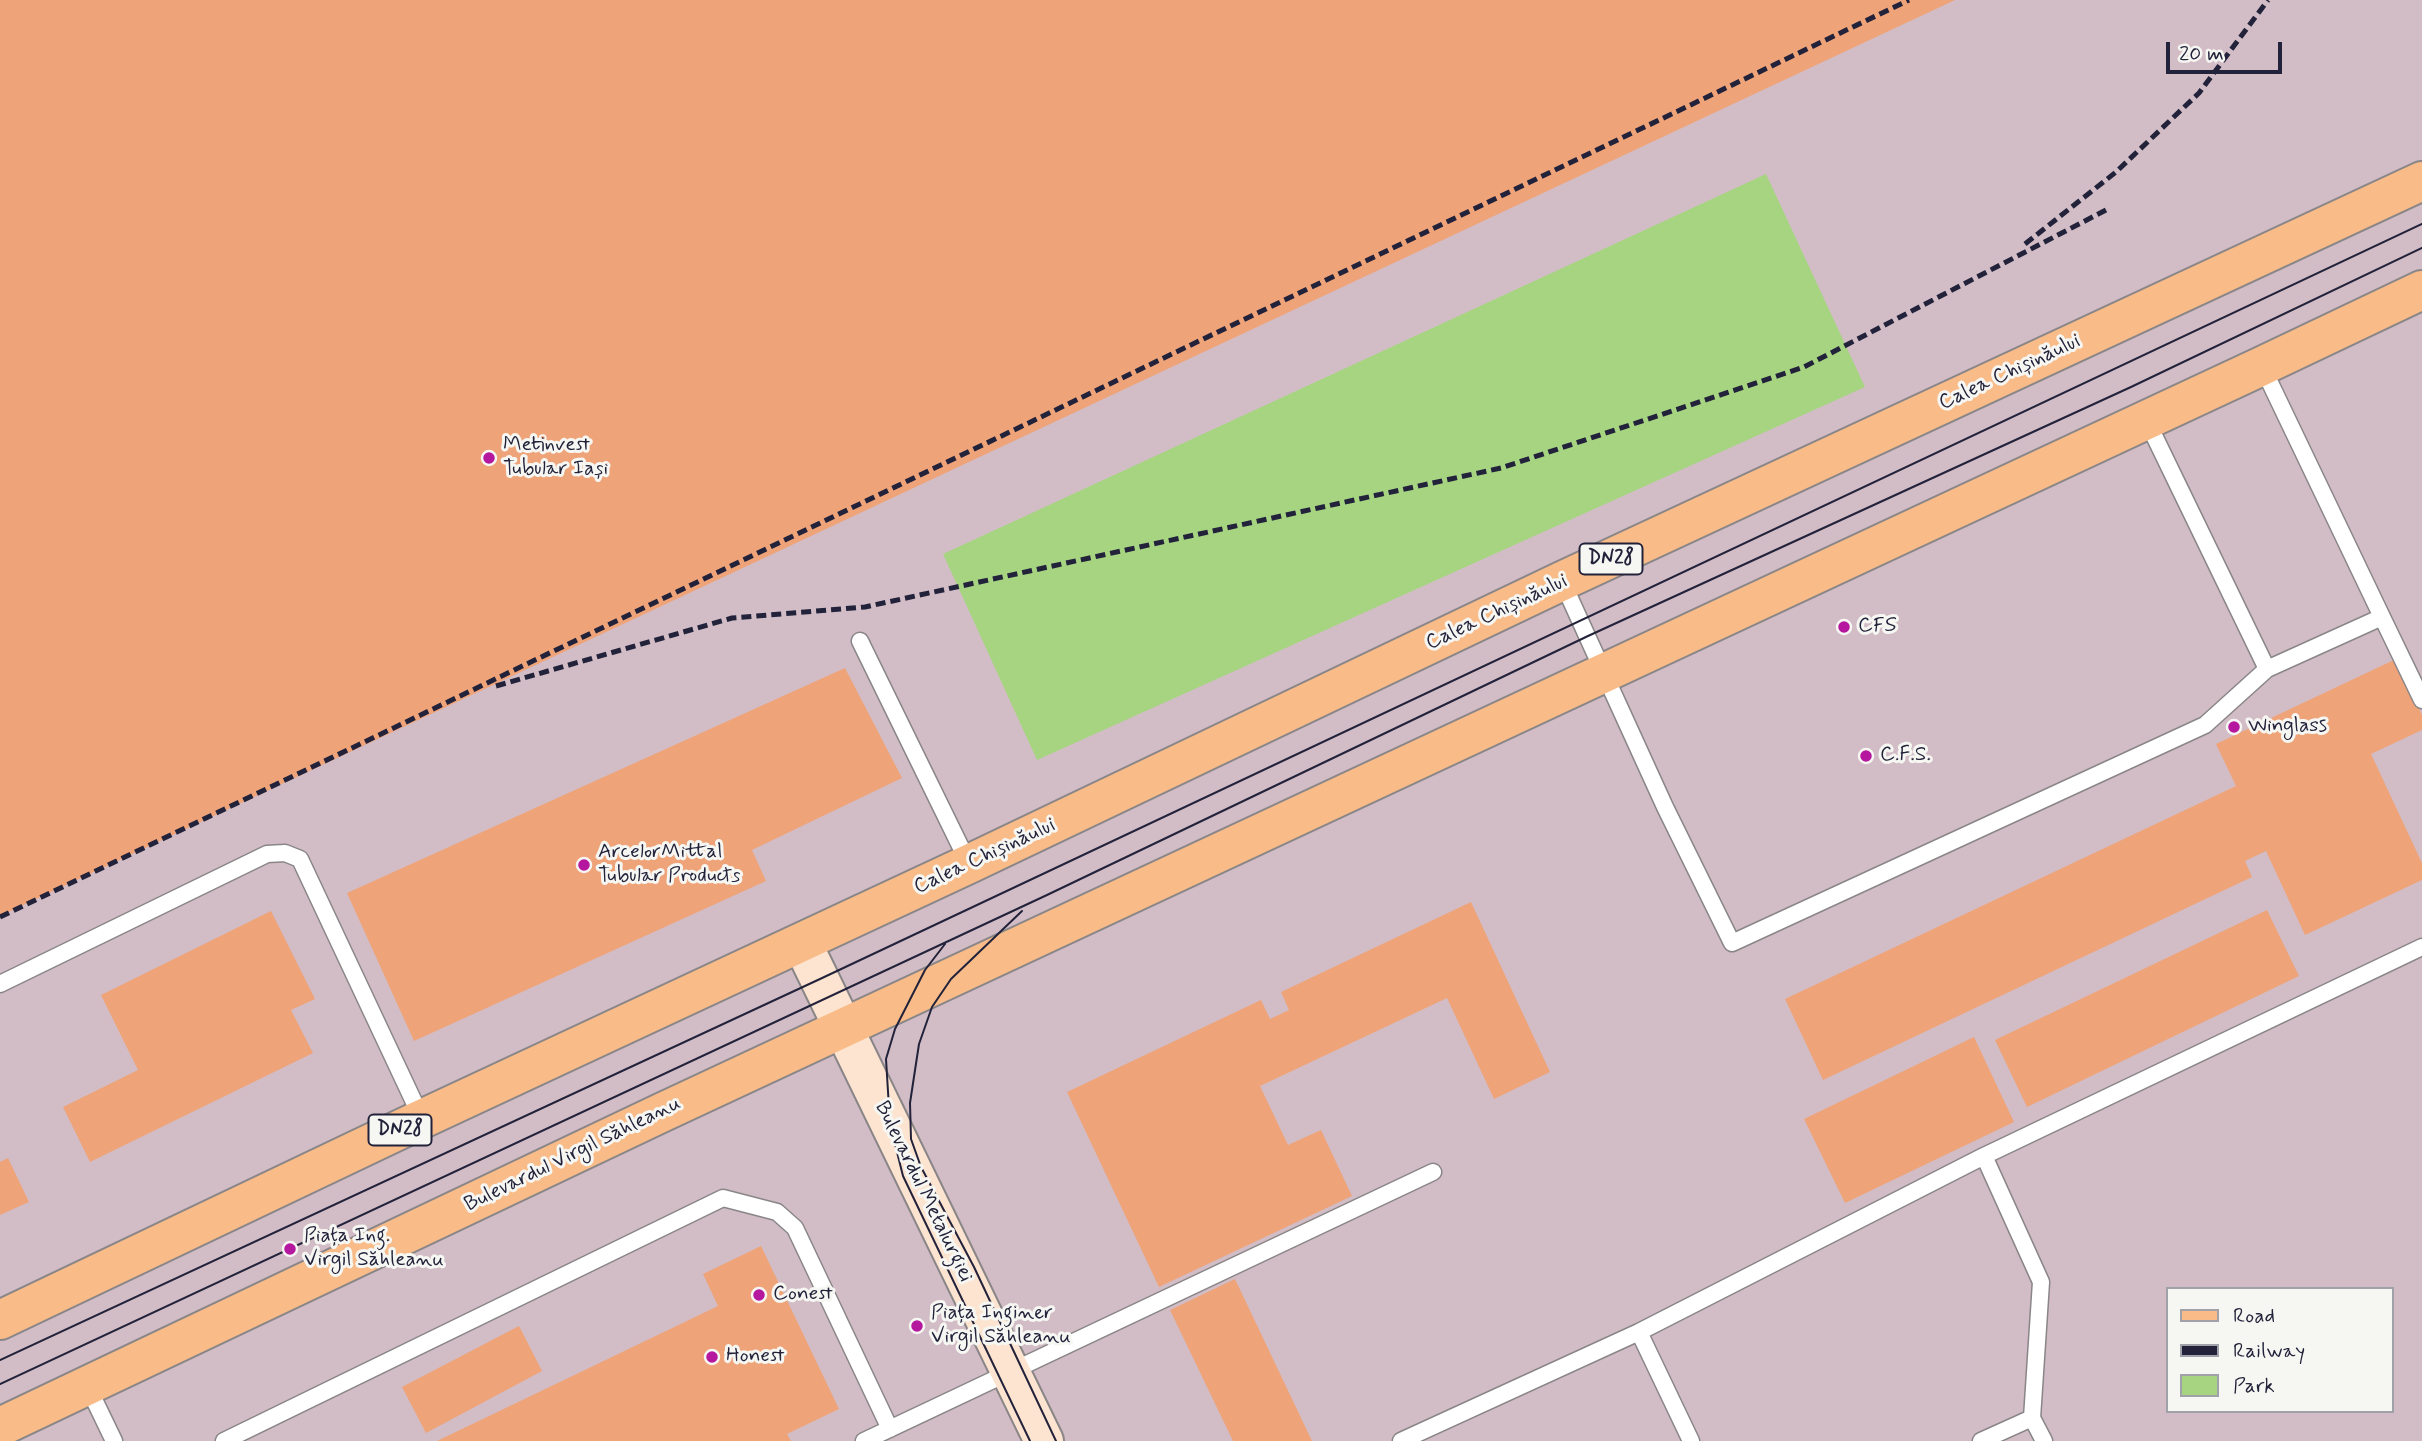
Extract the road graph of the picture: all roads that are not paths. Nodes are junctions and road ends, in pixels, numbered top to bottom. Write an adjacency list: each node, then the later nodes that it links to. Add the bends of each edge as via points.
1 (2422, 181): 5 (main road, Calea Chișinăului / DN28)
2 (2422, 289): 3 (main road)
3 (2262, 366): 4 (main road); 6 (lane)
4 (2146, 419): 8 (lane); 9 (main road)
5 (1562, 581): 9 (lane); 11 (main road, Calea Chișinăului / DN28)
6 (2382, 617): 8 (lane); 10 (lane)
7 (860, 641): 11 (lane)
8 (2267, 669): 9 (lane, via 2205,725 1732,943)
9 (1604, 672): 15 (main road)
10 (2422, 700)
11 (969, 864): 12 (main road, Calea Chișinăului / DN28)
12 (802, 943): 15 (main road, Bulevardul Metalurgiei); 16 (main road, DN28)
13 (2422, 947): 17 (lane)
14 (0, 984): 16 (lane, via 267,854 285,853 300,859)
15 (843, 1028): 21 (main road, Bulevardul Metalurgiei); 22 (main road, Bulevardul Virgil Săhleanu)
16 (422, 1119): 19 (main road, DN28)
17 (1984, 1156): 20 (lane); 23 (lane, via 2041,1282)
18 (1433, 1172): 21 (lane)
19 (0, 1320)
20 (1639, 1332): 30 (lane); 31 (lane)
21 (1012, 1372): 25 (lane); 29 (main road, Bulevardul Metalurgiei)
22 (87, 1385): 24 (main road, Bulevardul Virgil Săhleanu); 26 (lane)
23 (2032, 1418): 32 (lane); 33 (lane)
24 (0, 1427)
25 (890, 1429): 27 (lane, via 795,1228 777,1212 723,1198); 28 (lane)
26 (114, 1441)
27 (224, 1441)
28 (864, 1441)
29 (1044, 1441)
30 (1401, 1441)
31 (1691, 1441)
32 (1981, 1441)
33 (2044, 1441)

